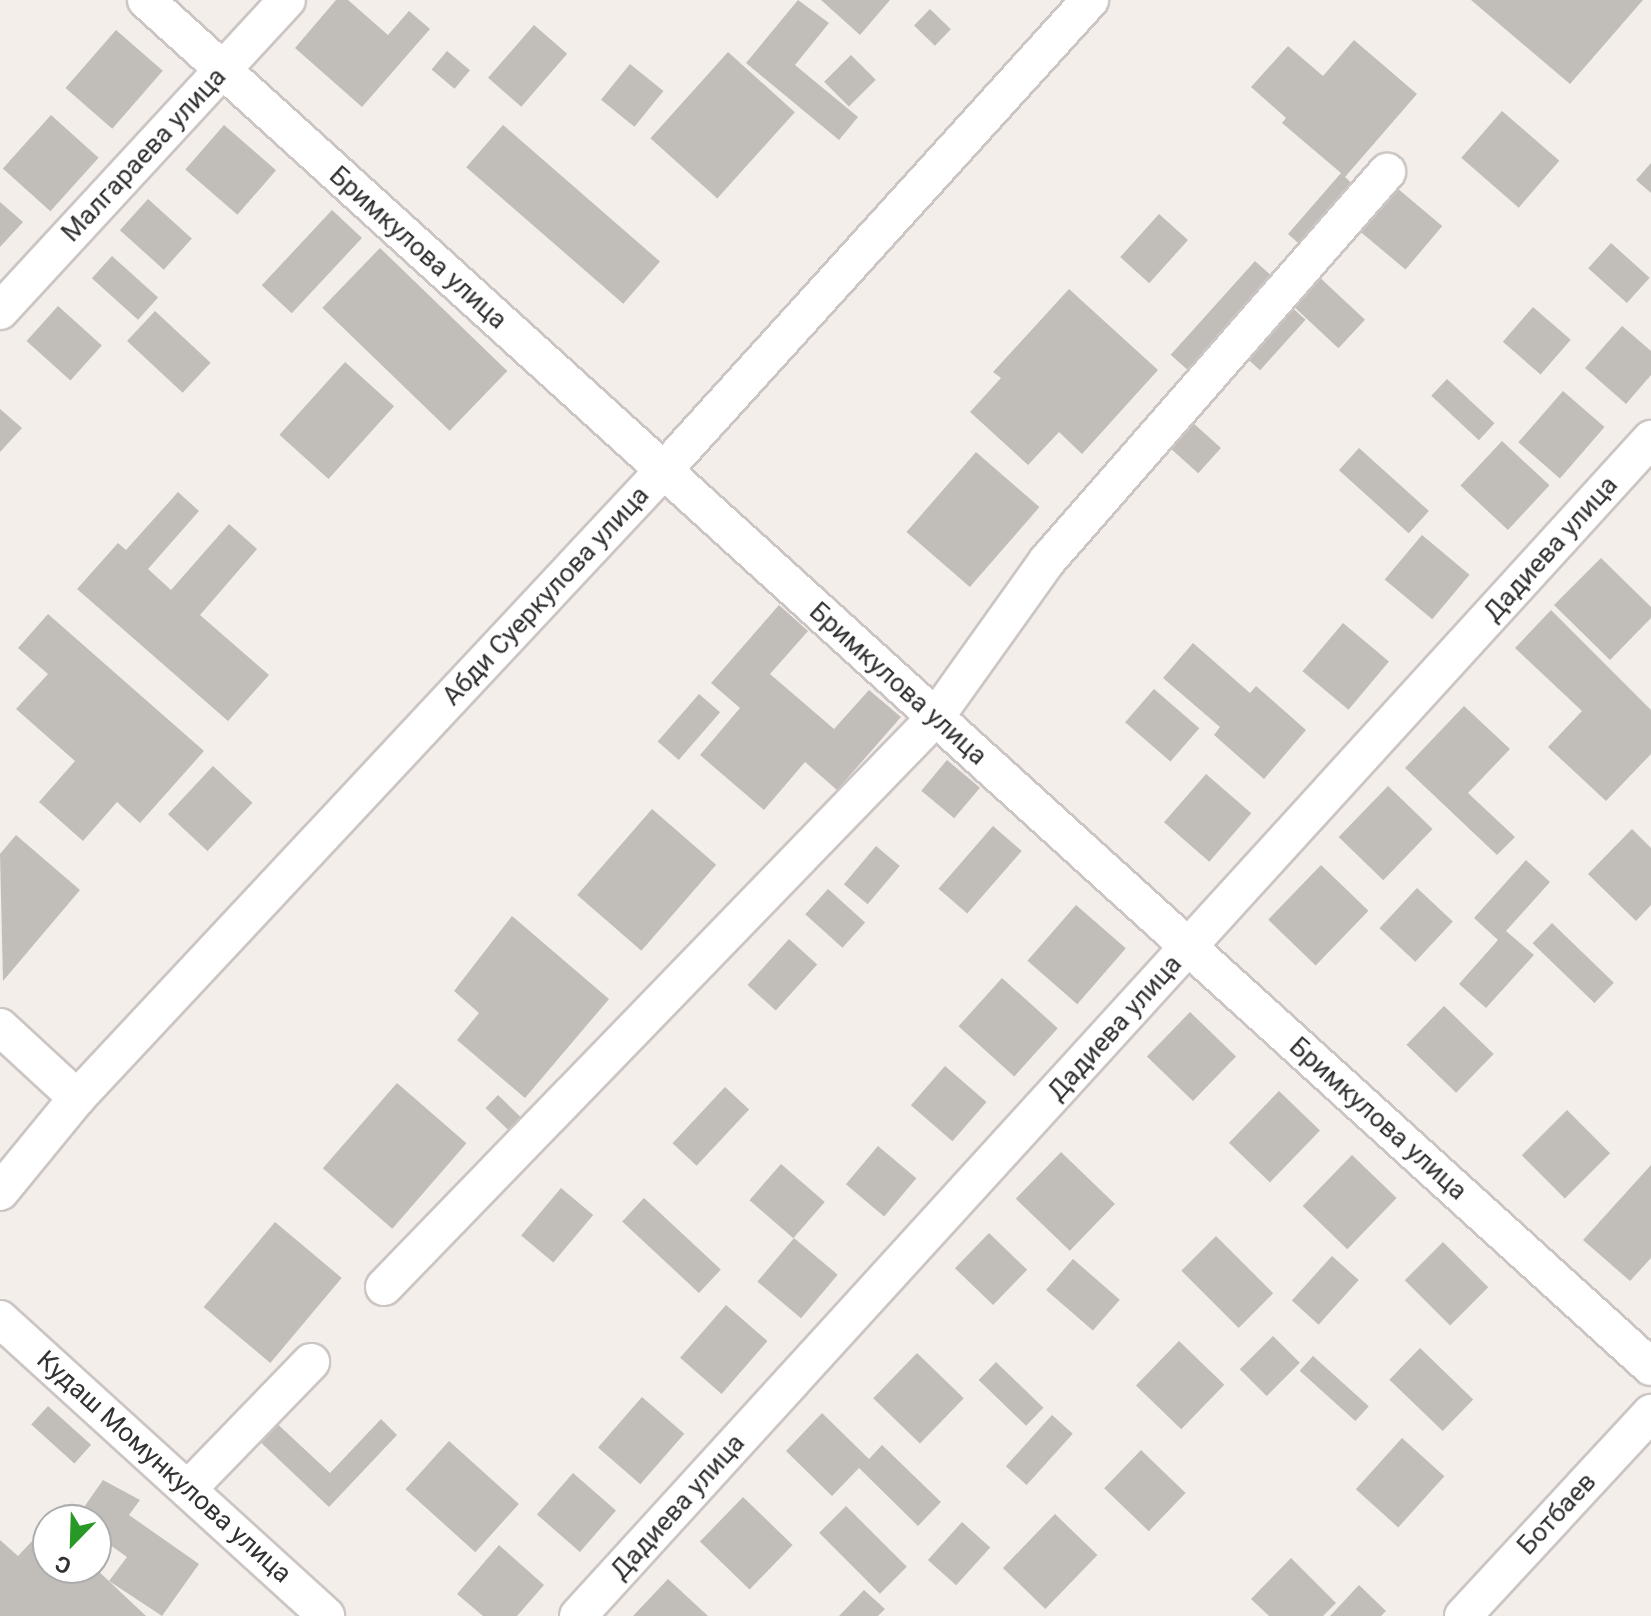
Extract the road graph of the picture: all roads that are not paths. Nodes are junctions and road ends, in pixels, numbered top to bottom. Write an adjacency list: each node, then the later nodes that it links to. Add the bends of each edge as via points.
1 (146, 0): 4 (street, Бримкулова улица)
2 (287, 0): 4 (street, Малгараева улица)
3 (1090, 0): 8 (street, Абди Суеркулова улица)
4 (223, 70): 6 (street, Малгараева улица); 8 (street, Бримкулова улица)
5 (1387, 172): 9 (street, via 1047,561)
6 (0, 311)
7 (1651, 439): 10 (street, Дадиева улица)
8 (663, 471): 9 (street, Бримкулова улица); 12 (street, Абди Суеркулова улица)
9 (935, 718): 10 (street, Бримкулова улица); 14 (street)
10 (1189, 947): 17 (street, Бримкулова улица); 21 (street, Дадиева улица)
11 (0, 1027): 12 (street)
12 (77, 1098): 13 (street, Абди Суеркулова улица)
13 (0, 1192)
14 (384, 1287)
15 (0, 1319): 19 (street, Кудаш Момункулова улица)
16 (311, 1362): 19 (street)
17 (1651, 1367)
18 (1651, 1413): 22 (street, Ботбаев)
19 (188, 1489): 20 (street, Кудаш Момункулова улица)
20 (326, 1616)
21 (578, 1616)
22 (1463, 1616)

